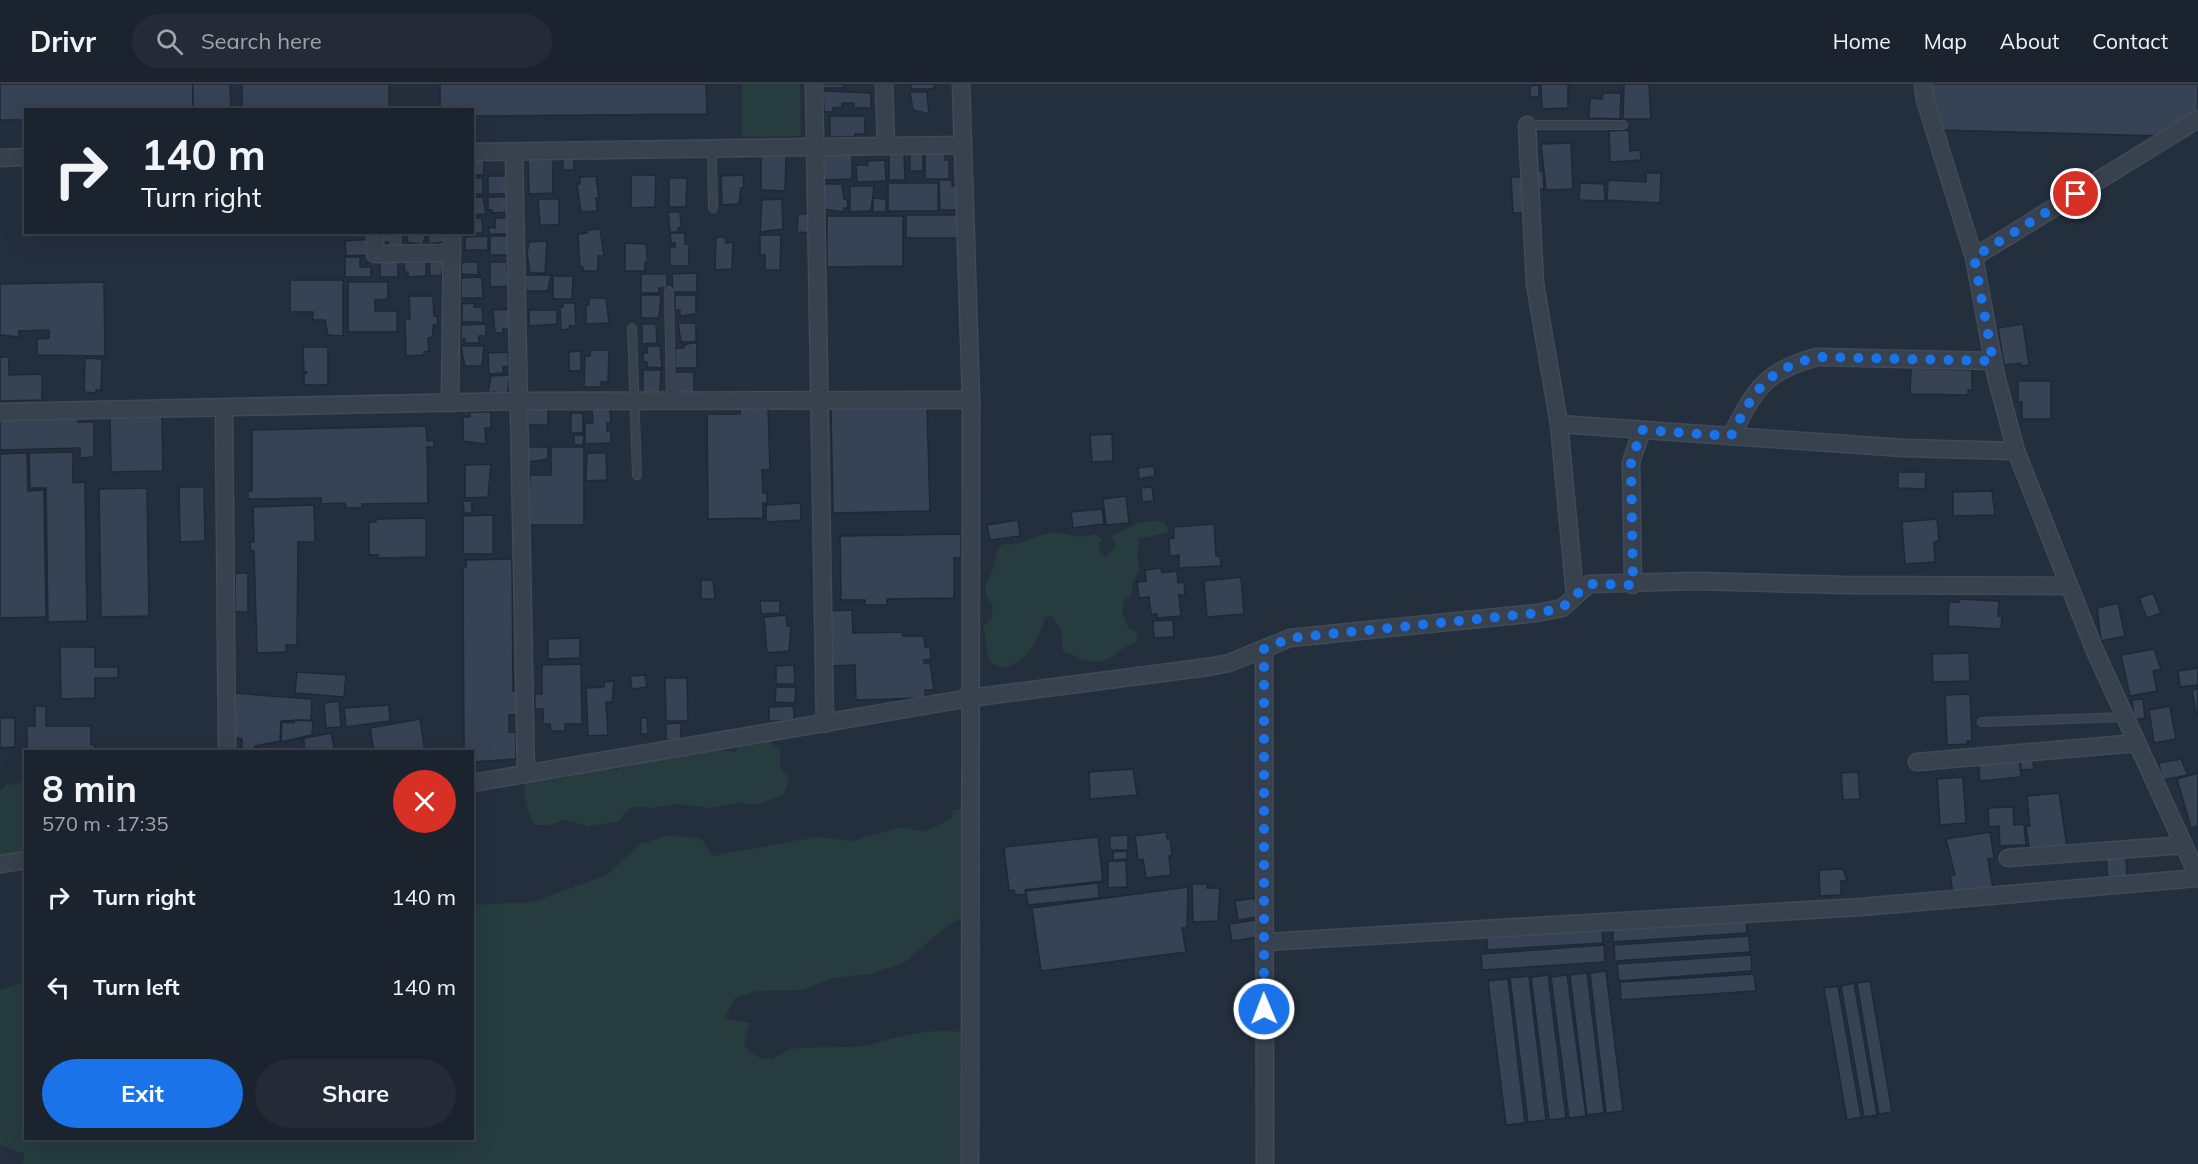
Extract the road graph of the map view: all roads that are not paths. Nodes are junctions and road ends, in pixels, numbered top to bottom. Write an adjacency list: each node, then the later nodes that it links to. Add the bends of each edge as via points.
1 (814, 84): 10 (street)
2 (884, 84): 9 (street)
3 (961, 84): 8 (street)
4 (1923, 84): 20 (street)
5 (2198, 119): 20 (street)
6 (1527, 125): 7 (lane); 32 (street, via 1535,284)
7 (1623, 125)
8 (963, 145): 9 (street); 24 (street)
9 (886, 146): 10 (street)
10 (815, 148): 11 (street); 28 (street)
11 (712, 149): 13 (street); 16 (lane)
12 (474, 152): 13 (street)
13 (514, 152): 25 (street)
14 (0, 158): 15 (street)
15 (24, 158)
16 (712, 208)
17 (375, 234): 19 (street, via 375,254)
18 (452, 234): 19 (street)
19 (452, 253): 29 (street)
20 (1974, 257): 23 (street)
21 (669, 291): 27 (lane)
22 (633, 328): 26 (lane)
23 (1993, 361): 34 (street, via 1817,357 1802,361 1754,391); 35 (street)
24 (971, 400): 28 (street); 41 (street)
25 (520, 401): 26 (street); 29 (street); 48 (street)
26 (636, 401): 27 (street); 36 (lane)
27 (671, 401): 28 (street)
28 (820, 401): 44 (street)
29 (450, 403): 30 (street)
30 (224, 409): 31 (street); 46 (street)
31 (0, 412)
32 (1559, 424): 33 (street); 39 (street)
33 (1642, 430): 34 (street); 37 (street, via 1631,462)
34 (1731, 436): 35 (street)
35 (2016, 451): 38 (street)
36 (637, 475)
37 (1633, 585): 38 (street, via 1696,581); 39 (street, via 1588,584)
38 (2069, 586): 42 (street)
39 (1575, 595): 40 (street, via 1562,608 1538,613 1290,638)
40 (1264, 649): 41 (street, via 1208,667); 55 (street)
41 (970, 698): 44 (street); 56 (street)
42 (2125, 717): 43 (lane); 45 (street)
43 (1982, 722)
44 (825, 724): 48 (street)
45 (2137, 743): 47 (street); 50 (street)
46 (227, 750)
47 (1917, 762)
48 (526, 774): 49 (street)
49 (474, 783)
50 (2184, 845): 51 (street); 54 (street)
51 (2008, 858)
52 (24, 860): 53 (street)
53 (0, 864)
54 (2198, 877): 55 (street, via 1862,907)
55 (1263, 942): 57 (street)
56 (970, 1164)
57 (1265, 1164)

